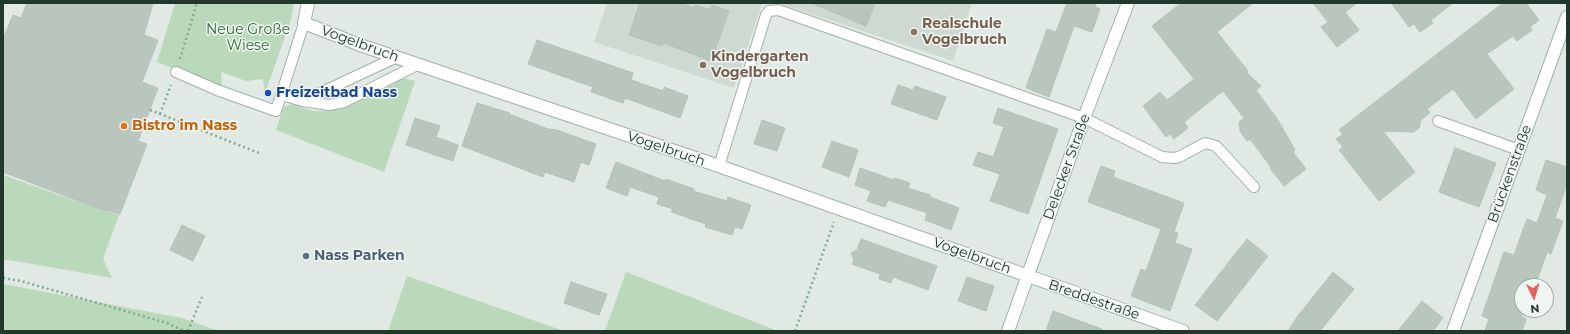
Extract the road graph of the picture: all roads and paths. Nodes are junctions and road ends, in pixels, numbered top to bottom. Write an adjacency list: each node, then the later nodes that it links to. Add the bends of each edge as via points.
1 (308, 3): 4 (street)
2 (1128, 3): 11 (street, Delecker Straße)
3 (1567, 16): 13 (street, Brückenstraße)
4 (304, 23): 5 (street, Vogelbruch); 8 (lane)
5 (397, 57): 6 (street, Vogelbruch); 9 (lane)
6 (419, 64): 9 (lane, via 344,102 329,105); 15 (street, Vogelbruch)
7 (176, 72): 8 (lane, via 276,111)
8 (282, 95): 9 (lane)
9 (303, 101)
10 (150, 110): 14 (path)
11 (1084, 118): 15 (lane, via 773,10 766,15); 16 (lane, via 1162,157 1179,157 1205,144 1216,146); 18 (street, Delecker Straße)
12 (1438, 121): 13 (lane)
13 (1519, 150): 26 (street, Brückenstraße)
14 (259, 153)
15 (719, 166): 17 (street, Vogelbruch)
16 (1254, 187)
17 (839, 208): 18 (street, Vogelbruch); 23 (path)
18 (1028, 276): 24 (street, Delecker Straße); 25 (street, Breddestraße)
19 (3, 278): 21 (path, via 166,323)
20 (202, 297): 22 (path)
21 (184, 331)
22 (188, 331)
23 (794, 331)
24 (1008, 331)
25 (1183, 331)
26 (1453, 331)

